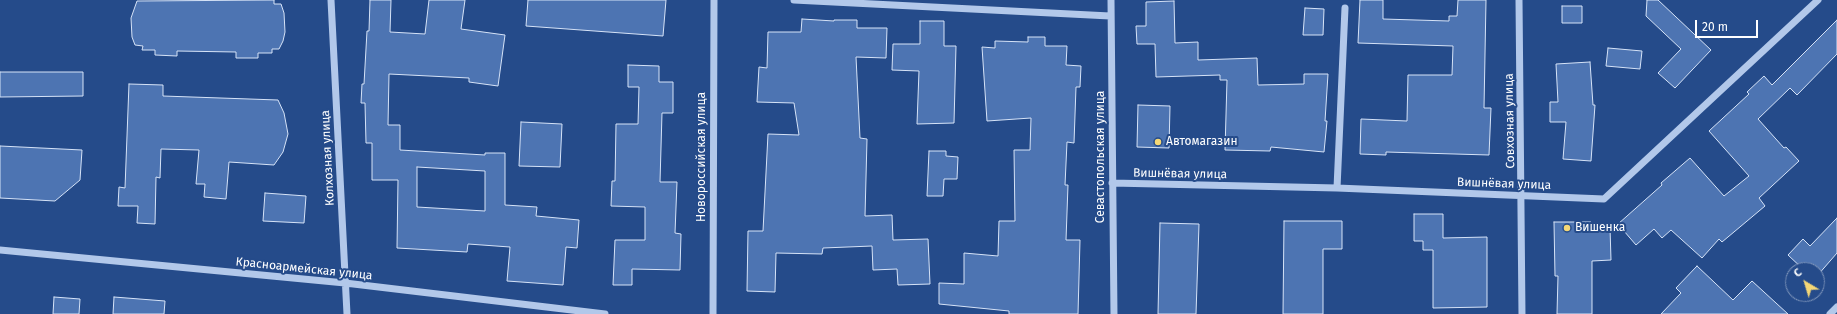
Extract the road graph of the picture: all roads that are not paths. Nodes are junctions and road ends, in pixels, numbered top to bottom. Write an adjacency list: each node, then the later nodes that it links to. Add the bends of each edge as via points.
1 (331, 0): 13 (street, Колхозная улица)
2 (714, 0): 17 (street, Новороссийская улица)
3 (794, 0): 8 (street)
4 (1110, 0): 8 (street, Севастопольская улица)
5 (1519, 0): 11 (street, Совхозная улица)
6 (1818, 0): 11 (street, Вишнёвая улица, via 1604,199)
7 (1345, 8): 10 (street)
8 (1110, 16): 9 (street, Севастопольская улица)
9 (1112, 183): 10 (street, Вишнёвая улица); 18 (street, Севастопольская улица)
10 (1338, 188): 11 (street, Вишнёвая улица)
11 (1522, 196): 19 (street, Совхозная улица)
12 (0, 250): 13 (street, Красноармейская улица)
13 (345, 283): 15 (street, Колхозная улица); 16 (street, Красноармейская улица)
14 (1837, 307): 20 (street)
15 (347, 314)
16 (605, 314)
17 (713, 314)
18 (1114, 314)
19 (1522, 314)
20 (1830, 314)

